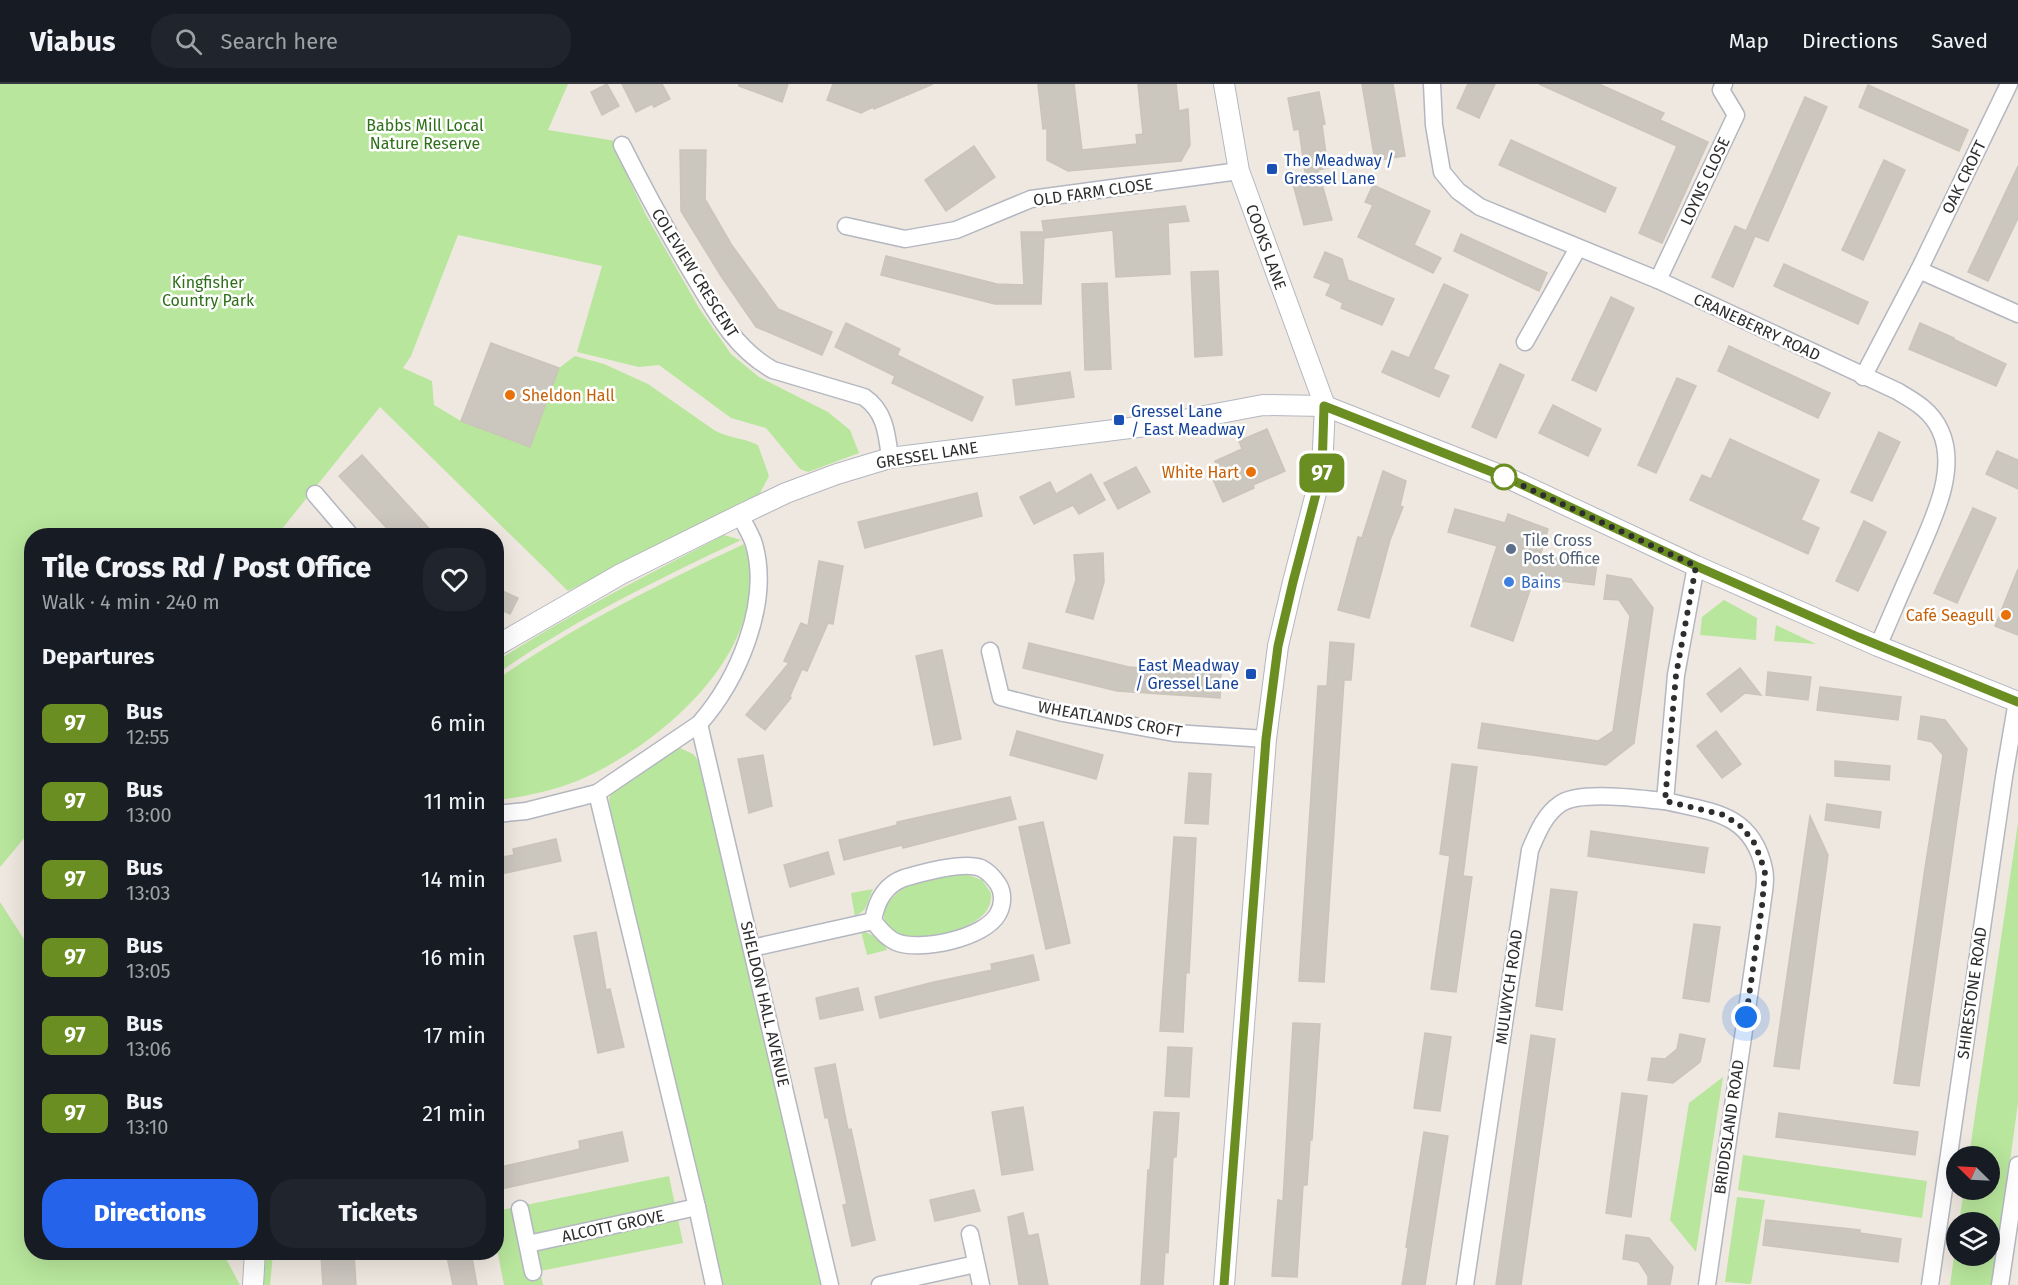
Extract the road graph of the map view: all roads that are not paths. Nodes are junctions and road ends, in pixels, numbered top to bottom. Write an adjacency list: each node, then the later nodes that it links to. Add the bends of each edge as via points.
1 (1224, 84): 6 (street, COOKS LANE)
2 (1432, 84): 8 (street, CRANEBERRY ROAD, via 1442,172 1458,191 1480,207)
3 (1724, 84): 10 (street, LOYNS CLOSE, via 1721,90 1736,115)
4 (2010, 84): 9 (street, OAK CROFT)
5 (622, 145): 15 (street, COLEVIEW CRESCENT, via 658,217 726,330 741,347 773,370 864,397 874,404 884,423)
6 (1239, 171): 7 (street, OLD FARM CLOSE, via 1031,199 956,230 905,239); 14 (street, COOKS LANE)
7 (846, 226)
8 (1578, 248): 10 (street, CRANEBERRY ROAD); 12 (street)
9 (1919, 270): 11 (street); 13 (street, OAK CROFT)
10 (1658, 280): 13 (street, CRANEBERRY ROAD)
11 (2018, 314)
12 (1525, 342)
13 (1863, 377): 21 (street, CRANEBERRY ROAD, via 1925,408 1941,430 1946,454 1939,504)
14 (1324, 406): 15 (street, GRESSEL LANE, via 1263,405 1162,424); 19 (street, via 1510,479); 25 (street, via 1322,471 1278,646)
15 (890, 458): 17 (street, GRESSEL LANE, via 786,493)
16 (315, 494): 18 (street)
17 (740, 515): 20 (street, GRESSEL LANE, via 621,574); 24 (street, via 753,544 758,573 757,606 736,669)
18 (344, 528)
19 (1696, 566): 21 (street); 28 (street, via 1676,675)
20 (504, 641)
21 (1878, 646): 23 (street)
22 (990, 651): 25 (street, WHEATLANDS CROFT, via 1001,698 1174,733)
23 (2018, 702): 26 (street, SHIRESTONE ROAD)
24 (699, 724): 27 (street); 31 (street, SHELDON HALL AVENUE)
25 (1266, 739): 45 (street)
26 (2011, 778): 48 (street, SHIRESTONE ROAD)
27 (597, 793): 29 (street); 33 (street)
28 (1665, 801): 46 (street, MULWYCH ROAD, via 1583,796 1560,803 1542,823 1530,850); 47 (street, BRIDDSLAND ROAD, via 1735,821 1755,844 1765,871)
29 (504, 813)
30 (873, 921): 30 (street, via 881,896 901,879 920,874 962,866 981,868 999,885 1002,895 998,914 985,928 941,942 915,946 899,943 882,933); 31 (street)
31 (752, 948): 42 (street, SHELDON HALL AVENUE)
32 (2018, 1165): 49 (street)
33 (697, 1207): 36 (street, ALCOTT GROVE); 41 (street)
34 (520, 1209): 36 (street)
35 (970, 1234): 38 (street)
36 (528, 1244): 39 (street)
37 (254, 1260): 40 (street)
38 (976, 1264): 43 (street); 44 (street)
39 (533, 1272)
40 (252, 1285)
41 (714, 1285)
42 (830, 1285)
43 (880, 1285)
44 (981, 1285)
45 (1224, 1285)
46 (1465, 1285)
47 (1707, 1285)
48 (1930, 1285)
49 (2000, 1285)

